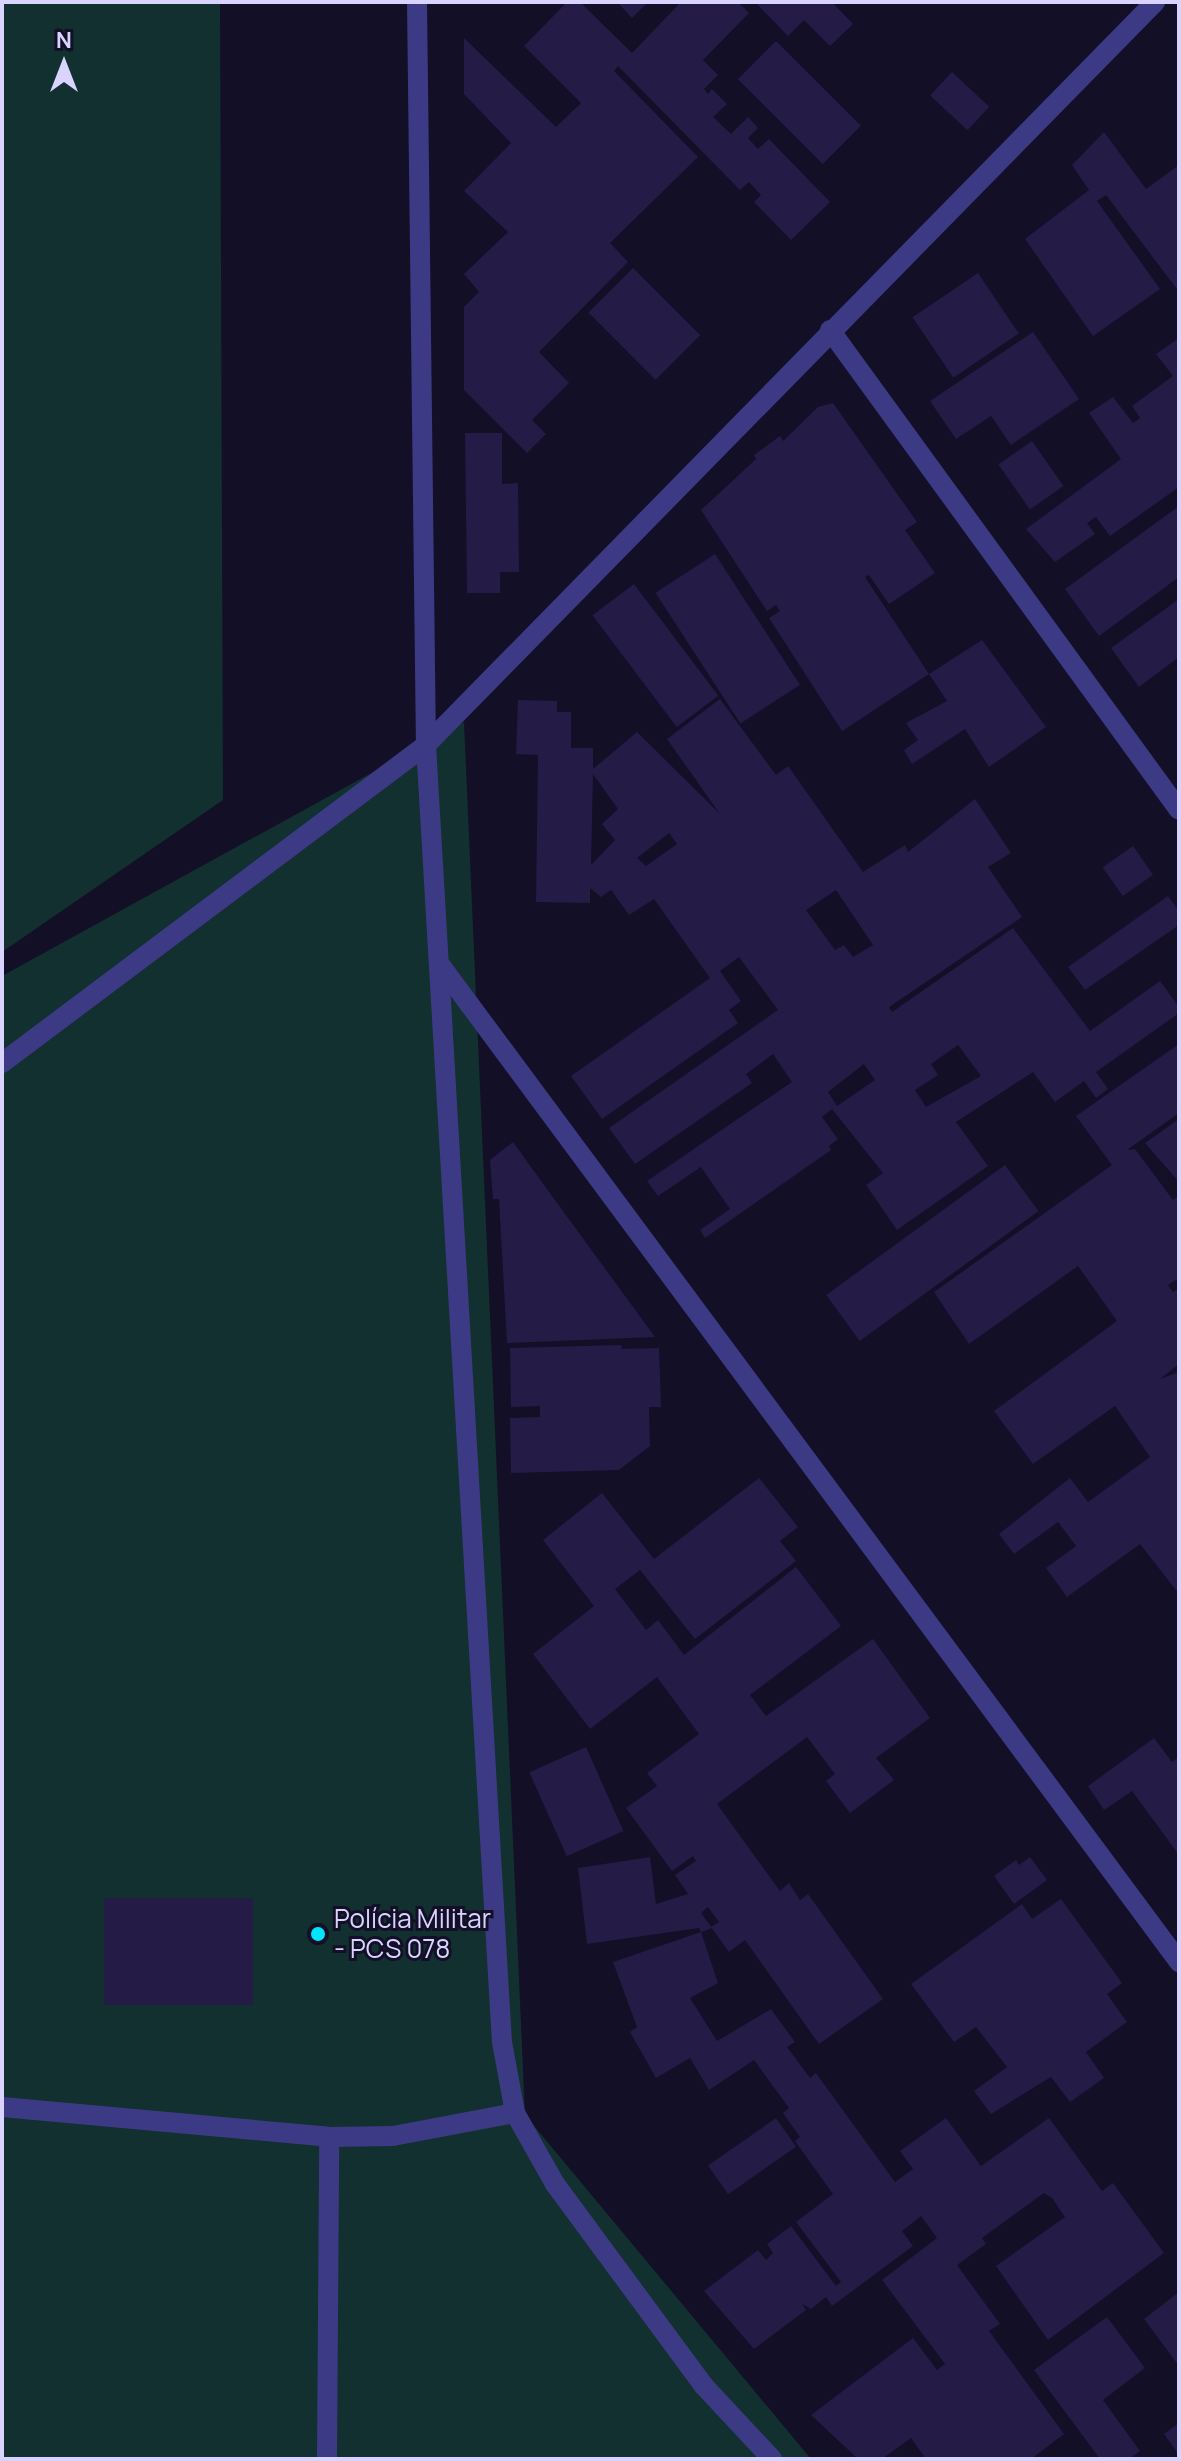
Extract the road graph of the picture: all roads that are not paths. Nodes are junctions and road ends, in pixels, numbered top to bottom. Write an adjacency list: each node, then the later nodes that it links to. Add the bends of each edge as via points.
1 (417, 2): 4 (street)
2 (1155, 2): 3 (street)
3 (830, 330): 4 (street); 5 (street)
4 (426, 745): 6 (street); 7 (street)
5 (1179, 810)
6 (440, 965): 8 (street); 10 (street, via 502,2042)
7 (2, 1063)
8 (1179, 1962)
9 (2, 2107): 11 (street)
10 (515, 2113): 11 (street, via 393,2136); 13 (street, via 555,2184 615,2271 704,2386)
11 (329, 2137): 12 (street)
12 (327, 2459)
13 (772, 2459)

